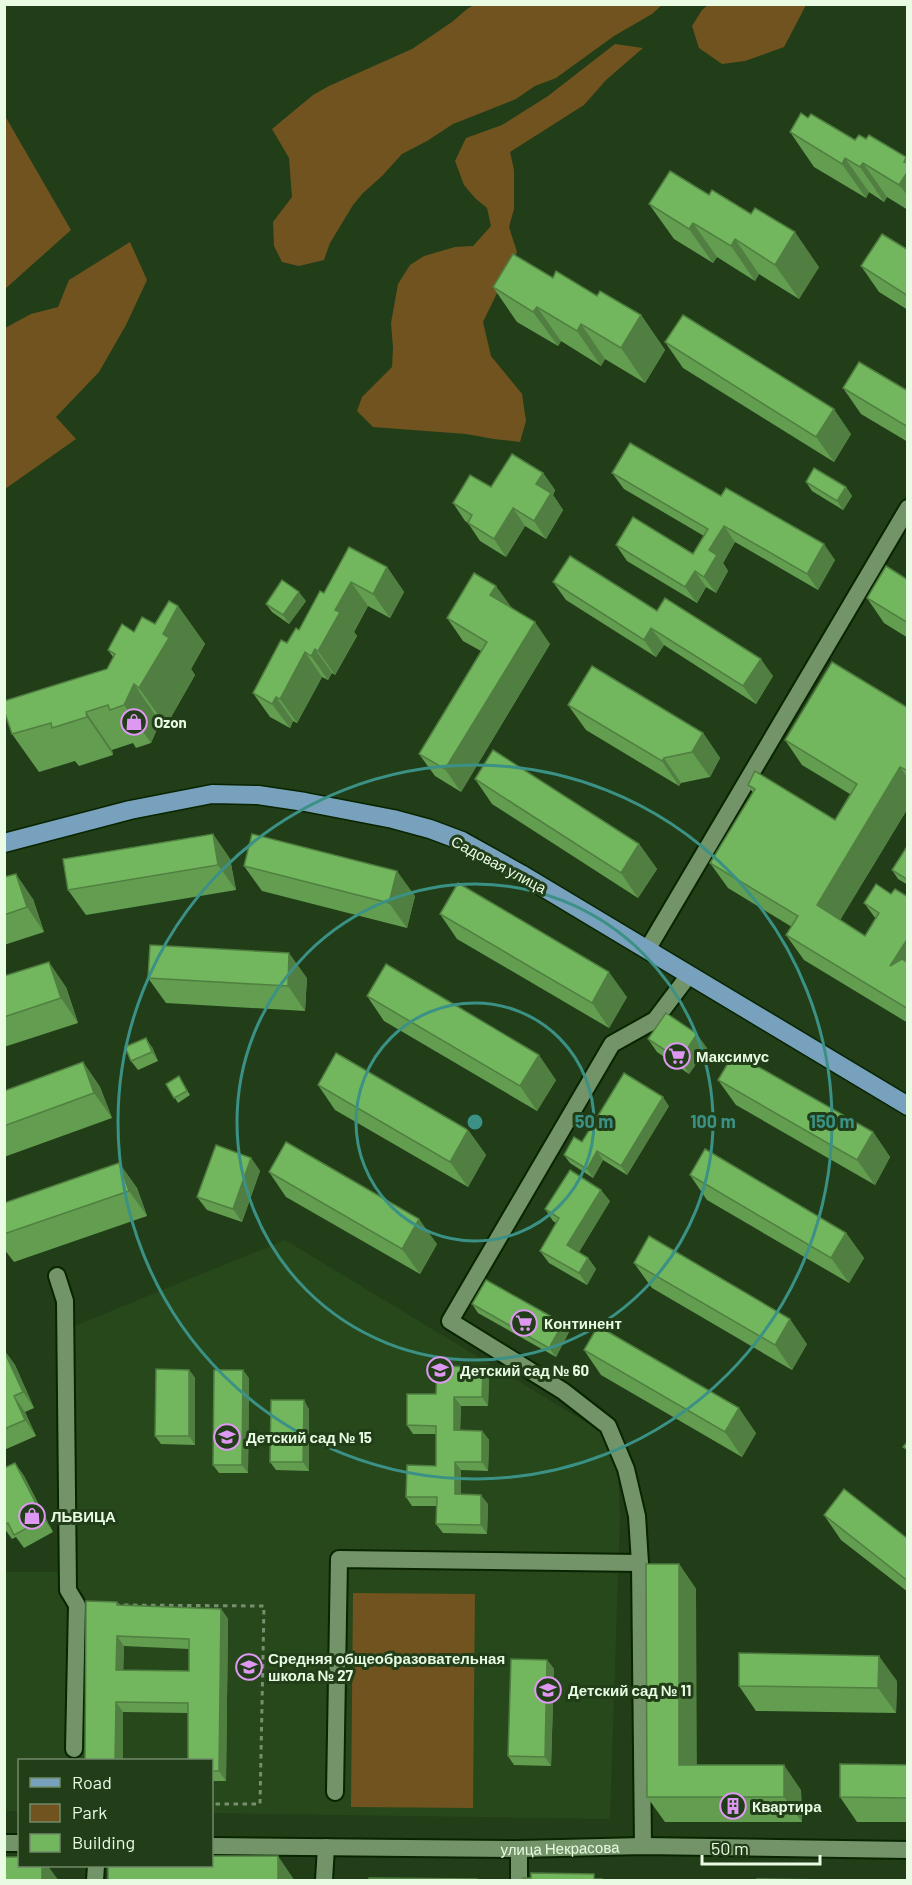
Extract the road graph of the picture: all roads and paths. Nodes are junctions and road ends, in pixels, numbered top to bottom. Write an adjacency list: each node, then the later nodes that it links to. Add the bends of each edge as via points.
1 (908, 508): 3 (street)
2 (4, 843): 3 (main road, Садовая улица, via 130,810 212,794 305,802 393,819 462,841)
3 (647, 950): 4 (main road, Садовая улица)
4 (689, 975): 5 (main road, Садовая улица); 7 (street, via 655,1020 612,1044 450,1321 562,1391 608,1426 626,1469 637,1516)
5 (908, 1106)
6 (57, 1276): 9 (street, via 65,1301 68,1590 77,1605)
7 (640, 1563): 10 (street, via 339,1559); 13 (street)
8 (112, 1605): 11 (path, via 264,1606 260,1804)
9 (74, 1749)
10 (335, 1792)
11 (213, 1804)
12 (213, 1846): 14 (street, улица Некрасова)
13 (643, 1846): 15 (street, улица Некрасова); 16 (street, улица Некрасова)
14 (326, 1847): 15 (street, улица Некрасова); 17 (street)
15 (519, 1849): 18 (street)
16 (908, 1850)
17 (324, 1881)
18 (519, 1881)

